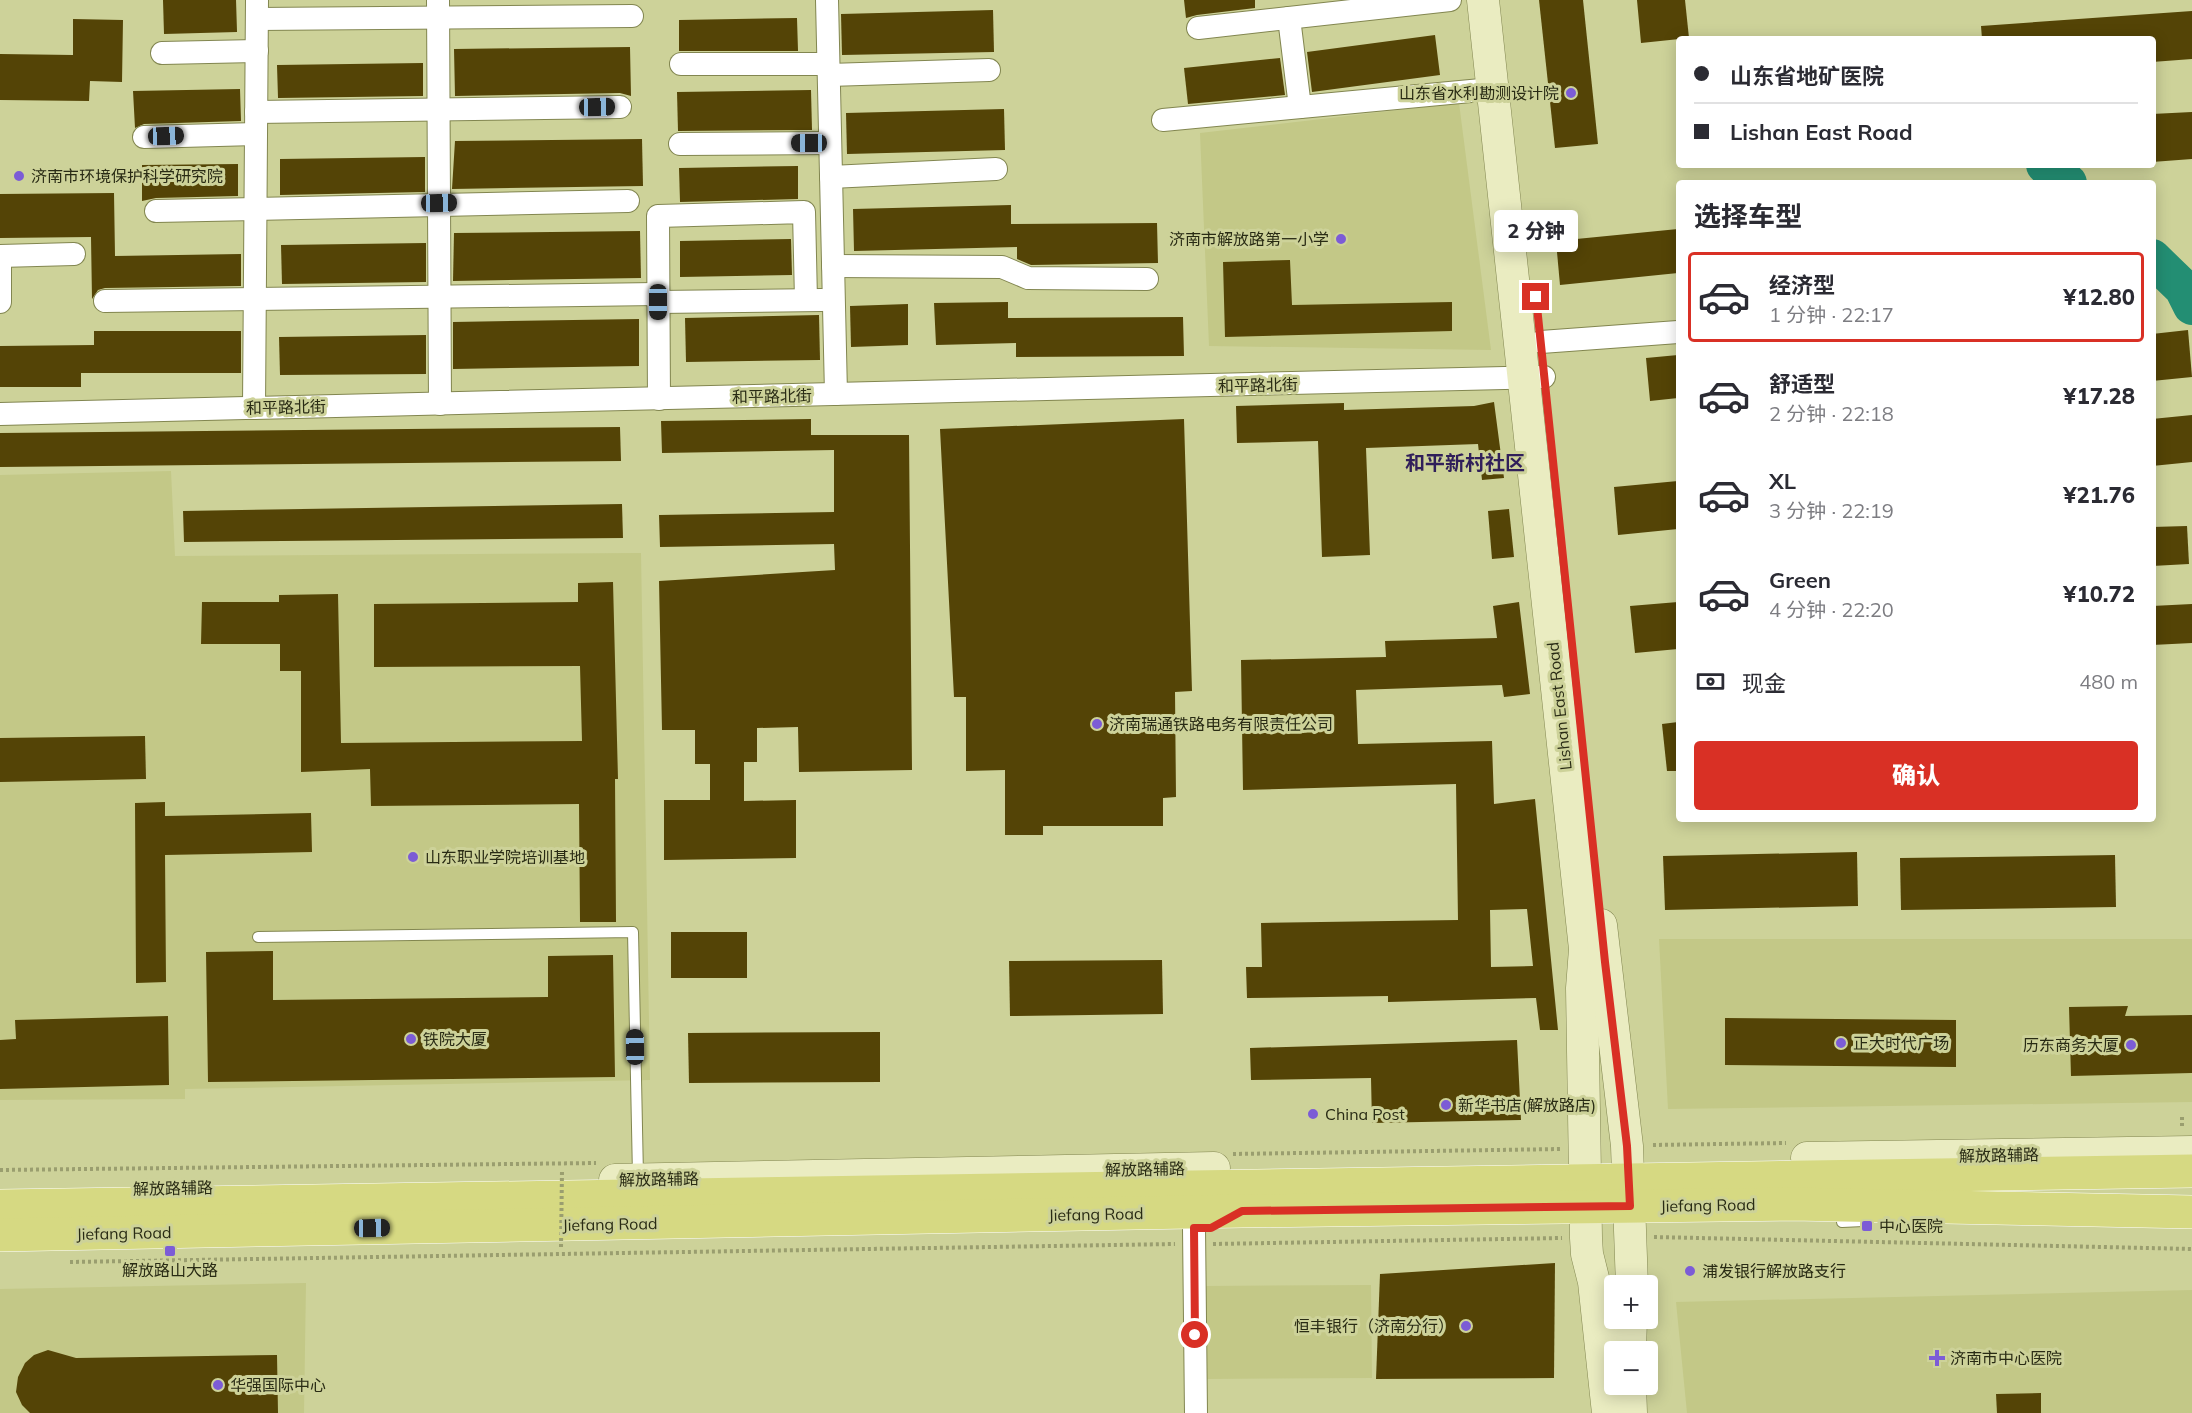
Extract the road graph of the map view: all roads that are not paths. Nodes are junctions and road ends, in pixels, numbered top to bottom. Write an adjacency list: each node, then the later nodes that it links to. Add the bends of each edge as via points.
1 (827, 0): 13 (street)
2 (1450, 0): 8 (street)
3 (1483, 0): 15 (street, Lishan East Road)
4 (1505, 0): 41 (street, Lishan East Road)
5 (257, 10): 6 (street); 10 (street)
6 (438, 10): 7 (street); 18 (street)
7 (632, 16)
8 (1289, 18): 9 (street); 17 (street)
9 (1198, 28)
10 (257, 51): 11 (street); 20 (street)
11 (162, 53)
12 (681, 64): 13 (street)
13 (829, 69): 14 (street); 22 (street)
14 (989, 70)
15 (1492, 89): 17 (street); 42 (street, Lishan East Road)
16 (620, 107): 18 (street)
17 (1300, 107): 19 (street)
18 (439, 110): 20 (street); 27 (street)
19 (1163, 120)
20 (256, 123): 21 (street); 28 (street)
21 (144, 137)
22 (830, 143): 23 (street); 25 (street)
23 (680, 144)
24 (996, 169): 25 (street)
25 (831, 177): 31 (street)
26 (628, 201): 27 (street)
27 (439, 203): 28 (street); 33 (street)
28 (255, 209): 29 (street); 35 (street)
29 (156, 211)
30 (74, 254): 39 (street, via 0,256)
31 (833, 266): 32 (street, via 1002,267 1028,278); 37 (street)
32 (1147, 279)
33 (439, 296): 34 (street); 35 (street); 45 (street)
34 (658, 298): 36 (street); 36 (street, via 658,216 804,212); 44 (street)
35 (255, 299): 38 (street); 46 (street)
36 (806, 300): 37 (street)
37 (833, 300): 43 (street)
38 (105, 301)
39 (0, 302)
40 (1676, 332): 41 (street)
41 (1540, 342): 42 (street, Lishan East Road)
42 (1534, 378): 43 (street, 和平路北街); 56 (street, Lishan East Road); 57 (street, Lishan East Road, via 1585,949)
43 (836, 394): 44 (street, 和平路北街)
44 (659, 399): 45 (street, 和平路北街)
45 (440, 404): 46 (street, 和平路北街)
46 (254, 408): 47 (street, 和平路北街)
47 (0, 414)
48 (258, 937): 52 (lane, via 633,932)
49 (2187, 1140): 53 (street, 解放路辅路)
50 (1214, 1168): 52 (street, 解放路辅路); 54 (main road)
51 (2192, 1171): 53 (main road, Jiefang Road)
52 (639, 1179): 60 (street, 解放路辅路)
53 (1796, 1180): 56 (main road, Jiefang Road); 58 (main road, Jiefang Road); 61 (main road)
54 (1242, 1198): 57 (main road, Jiefang Road); 60 (main road, Jiefang Road); 63 (main road)
55 (0, 1206): 60 (main road, Jiefang Road)
56 (1630, 1207): 57 (main road, Jiefang Road); 65 (street, Lishan East Road)
57 (1585, 1208): 68 (street, Lishan East Road, via 1587,1254 1594,1282)
58 (2192, 1212)
59 (2192, 1218): 61 (street)
60 (98, 1219): 62 (main road, Jiefang Road)
61 (1854, 1222)
62 (0, 1236)
63 (1197, 1236): 64 (street); 67 (street)
64 (173, 1246)
65 (1632, 1275)
66 (1630, 1395): 69 (street)
67 (1196, 1413)
68 (1608, 1413)
69 (1631, 1413)

